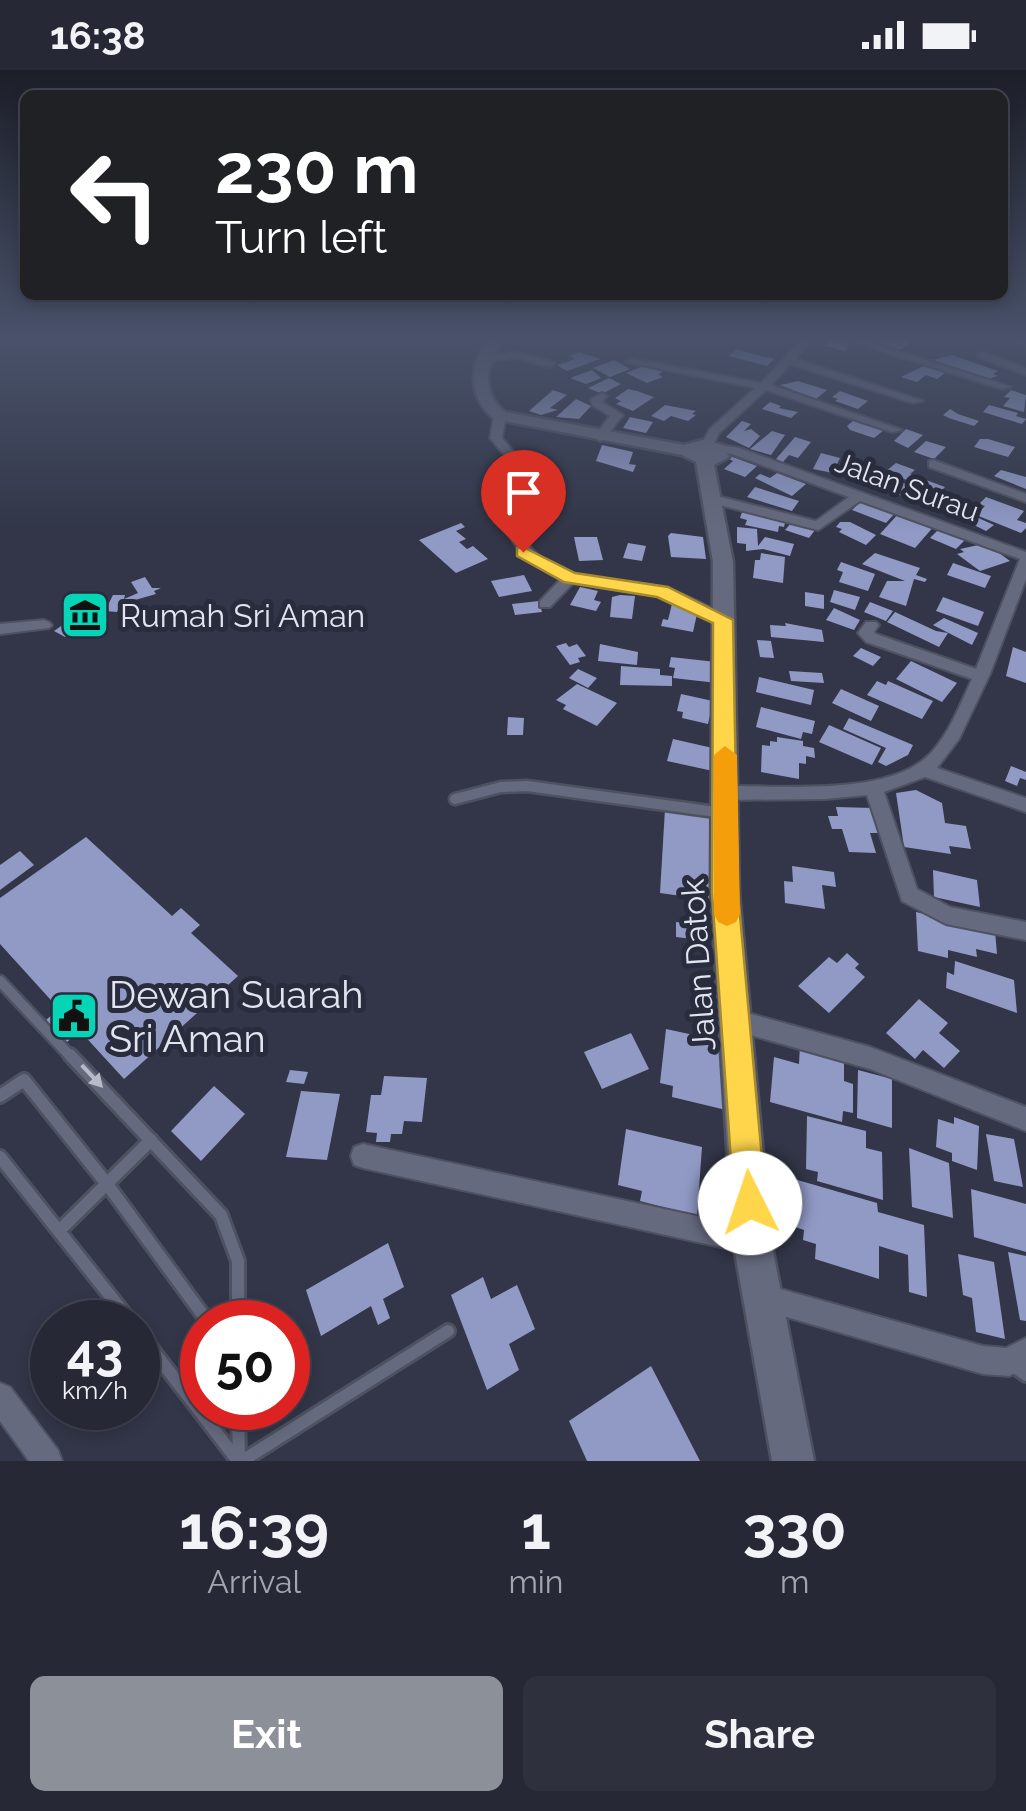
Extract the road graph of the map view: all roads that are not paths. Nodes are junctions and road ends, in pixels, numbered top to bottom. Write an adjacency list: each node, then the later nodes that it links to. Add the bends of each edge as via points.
1 (486, 403): 5 (main road)
2 (596, 403): 7 (street, via 617,415)
3 (745, 403): 8 (street)
4 (826, 403): 6 (street)
5 (500, 416): 7 (main road); 14 (street, via 496,438 523,470 514,490 512,534 530,558)
6 (896, 430)
7 (600, 437): 8 (main road)
8 (703, 451): 10 (street, Jalan Surau, via 736,451); 11 (main road, Jalan Datok)
9 (933, 464): 12 (street)
10 (858, 495): 11 (street, via 818,526); 13 (street, Jalan Surau)
11 (709, 498): 16 (main road, Jalan Datok, via 723,562)
12 (1026, 498)
13 (1026, 558): 20 (street)
14 (570, 578): 15 (street); 16 (street, via 662,592)
15 (545, 604)
16 (723, 620): 24 (main road, Jalan Datok)
17 (44, 625): 19 (street)
18 (871, 625): 20 (street, via 871,638)
19 (0, 629)
20 (979, 676): 21 (street, via 950,743)
21 (924, 770): 22 (street); 25 (street)
22 (873, 787): 24 (street); 26 (street, via 909,896 946,914)
23 (455, 800): 24 (lane, via 528,786)
24 (725, 803): 28 (main road, Jalan Datok)
25 (1026, 805)
26 (1026, 931)
27 (0, 981): 31 (lane, one-way to 31)
28 (737, 1021): 30 (street, via 870,1058); 36 (main road, Jalan Datok)
29 (0, 1096): 34 (lane, via 24,1080)
30 (1026, 1120)
31 (151, 1140): 34 (lane); 40 (lane, via 221,1215 238,1260)
32 (363, 1156): 36 (street)
33 (0, 1157): 35 (lane)
34 (107, 1184): 35 (lane); 39 (lane)
35 (59, 1232): 38 (lane)
36 (752, 1241): 37 (main road, Jalan Datok)
37 (766, 1298): 43 (street, via 982,1360); 48 (main road, Jalan Datok)
38 (113, 1300)
39 (192, 1300)
40 (238, 1300)
41 (448, 1331): 47 (lane)
42 (160, 1358): 47 (lane)
43 (1020, 1363)
44 (0, 1397): 46 (street)
45 (239, 1430): 47 (lane)
46 (47, 1461)
47 (240, 1461)
48 (792, 1461)

